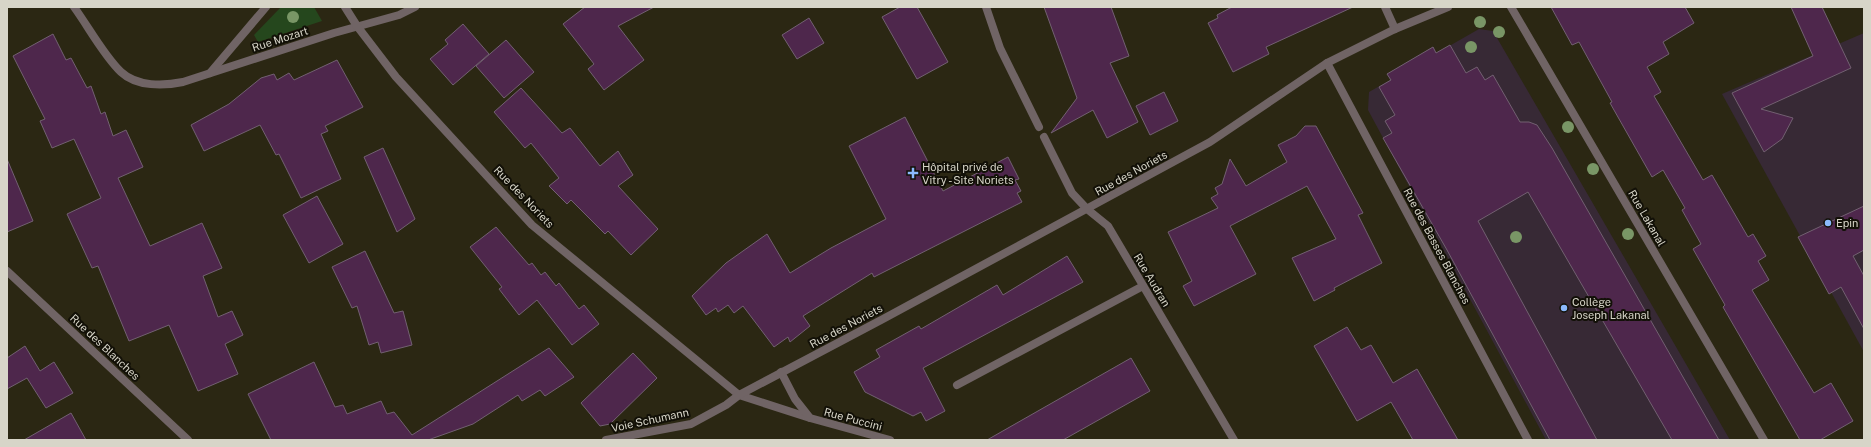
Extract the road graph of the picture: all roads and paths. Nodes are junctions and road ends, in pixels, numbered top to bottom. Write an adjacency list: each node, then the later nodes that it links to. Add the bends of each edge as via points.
1 (74, 7): 12 (street, Rue Mozart, via 122,72 135,80 158,85 171,84)
2 (266, 7): 12 (street, Rue Mozart)
3 (345, 7): 9 (street, Rue des Noriets)
4 (414, 7): 9 (street, Rue Mozart)
5 (986, 7): 13 (street, via 1000,48)
6 (1385, 7): 10 (street)
7 (1448, 7): 10 (street, Rue des Noriets)
8 (1511, 7): 27 (street, Rue Lakanal)
9 (357, 26): 12 (street, Rue Mozart); 20 (street, Rue des Noriets, via 396,77 532,225)
10 (1395, 30): 11 (street, Rue des Noriets)
11 (1328, 63): 15 (street, Rue des Noriets, via 1210,142); 26 (street, Rue des Basses Blanches)
12 (209, 74)
13 (1039, 127)
14 (1044, 137): 15 (street, Rue Audran, via 1072,193)
15 (1086, 209): 17 (street, Rue Audran, via 1108,226); 18 (street, Rue des Noriets)
16 (7, 271): 22 (street, Rue des Blanches)
17 (1143, 286): 19 (street); 25 (street, Rue Audran)
18 (782, 372): 20 (street, Rue des Noriets); 21 (street, Rue Puccini, via 795,399)
19 (957, 385)
20 (739, 395): 21 (street, Rue Puccini); 23 (street, Voie Schumann, via 691,424)
21 (810, 418): 24 (street, Rue Puccini)
22 (188, 440)
23 (606, 440)
24 (890, 440)
25 (1234, 440)
26 (1528, 440)
27 (1764, 440)

